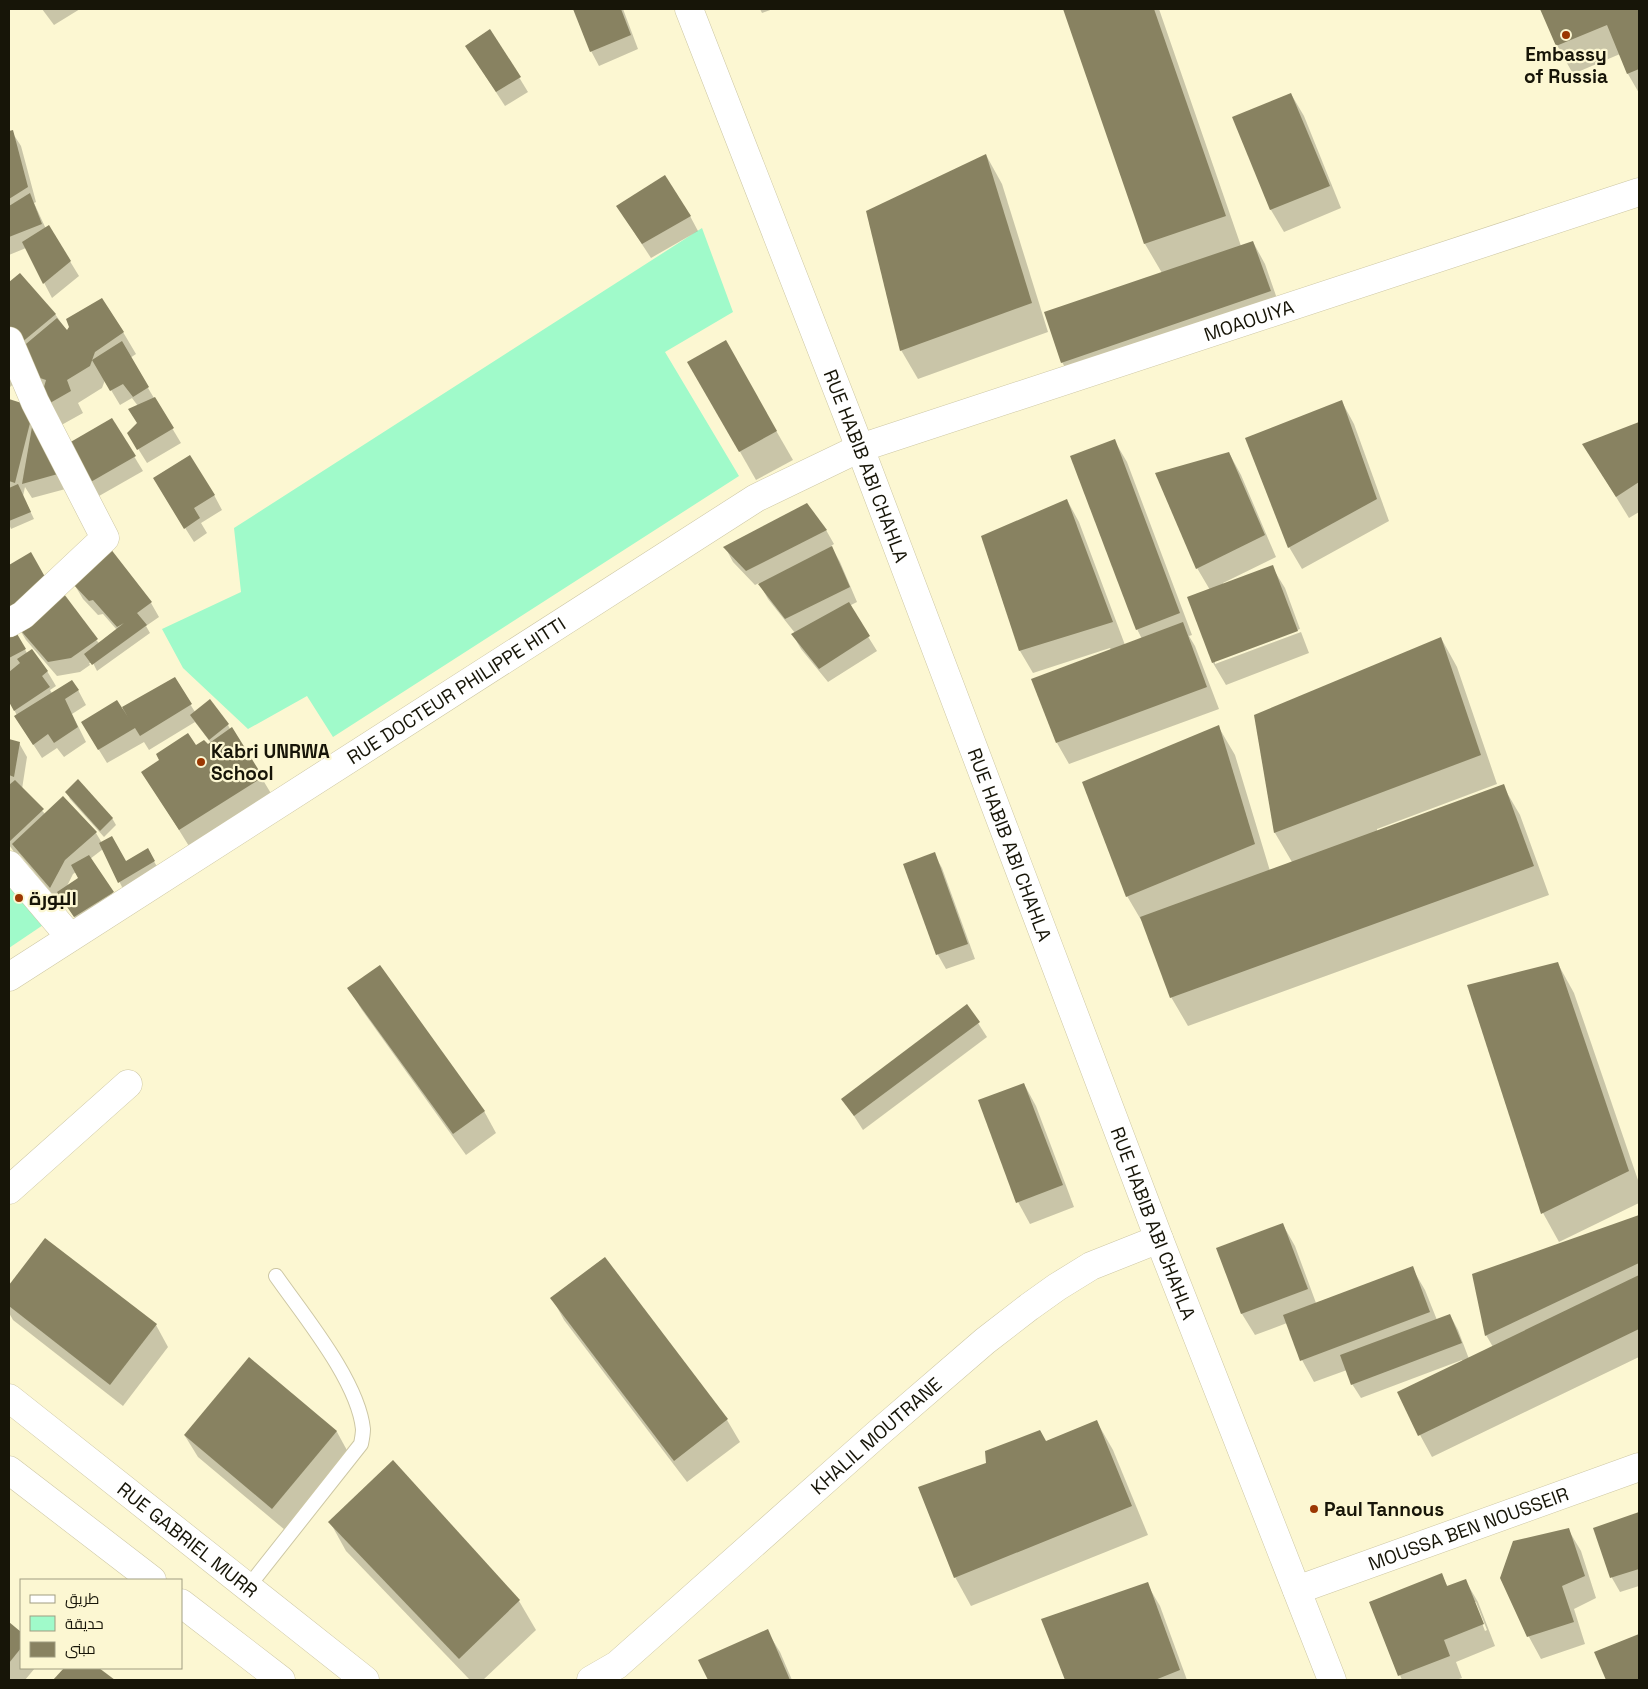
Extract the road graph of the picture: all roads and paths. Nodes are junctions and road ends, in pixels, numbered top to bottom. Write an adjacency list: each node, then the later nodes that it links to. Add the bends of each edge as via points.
1 (689, 9): 4 (street, RUE HABIB ABI CHAHLA)
2 (1639, 192): 4 (street, MOAOUIYA)
3 (9, 341): 5 (street, via 35,402 105,538 23,615)
4 (860, 448): 7 (street, RUE DOCTEUR PHILIPPE HITTI, via 756,498); 11 (street, RUE HABIB ABI CHAHLA)
5 (9, 623)
6 (9, 865): 7 (street)
7 (70, 937): 8 (street, RUE DOCTEUR PHILIPPE HITTI)
8 (9, 977)
9 (128, 1084): 10 (street)
10 (9, 1190)
11 (1159, 1239): 18 (street, RUE HABIB ABI CHAHLA); 20 (street, KHALIL MOUTRANE, via 1091,1266 1056,1287 986,1341 876,1435)
12 (276, 1276): 17 (lane, via 340,1367 360,1411 363,1430 361,1444)
13 (9, 1398): 17 (street, RUE GABRIEL MURR)
14 (1639, 1467): 18 (street, MOUSSA BEN NOUSSEIR)
15 (9, 1470): 16 (street)
16 (151, 1579)
17 (248, 1587): 22 (street, RUE GABRIEL MURR)
18 (1297, 1590): 24 (street, RUE HABIB ABI CHAHLA)
19 (182, 1604): 21 (street)
20 (612, 1672): 23 (street, KHALIL MOUTRANE)
21 (281, 1680)
22 (366, 1680)
23 (591, 1680)
24 (1332, 1680)

